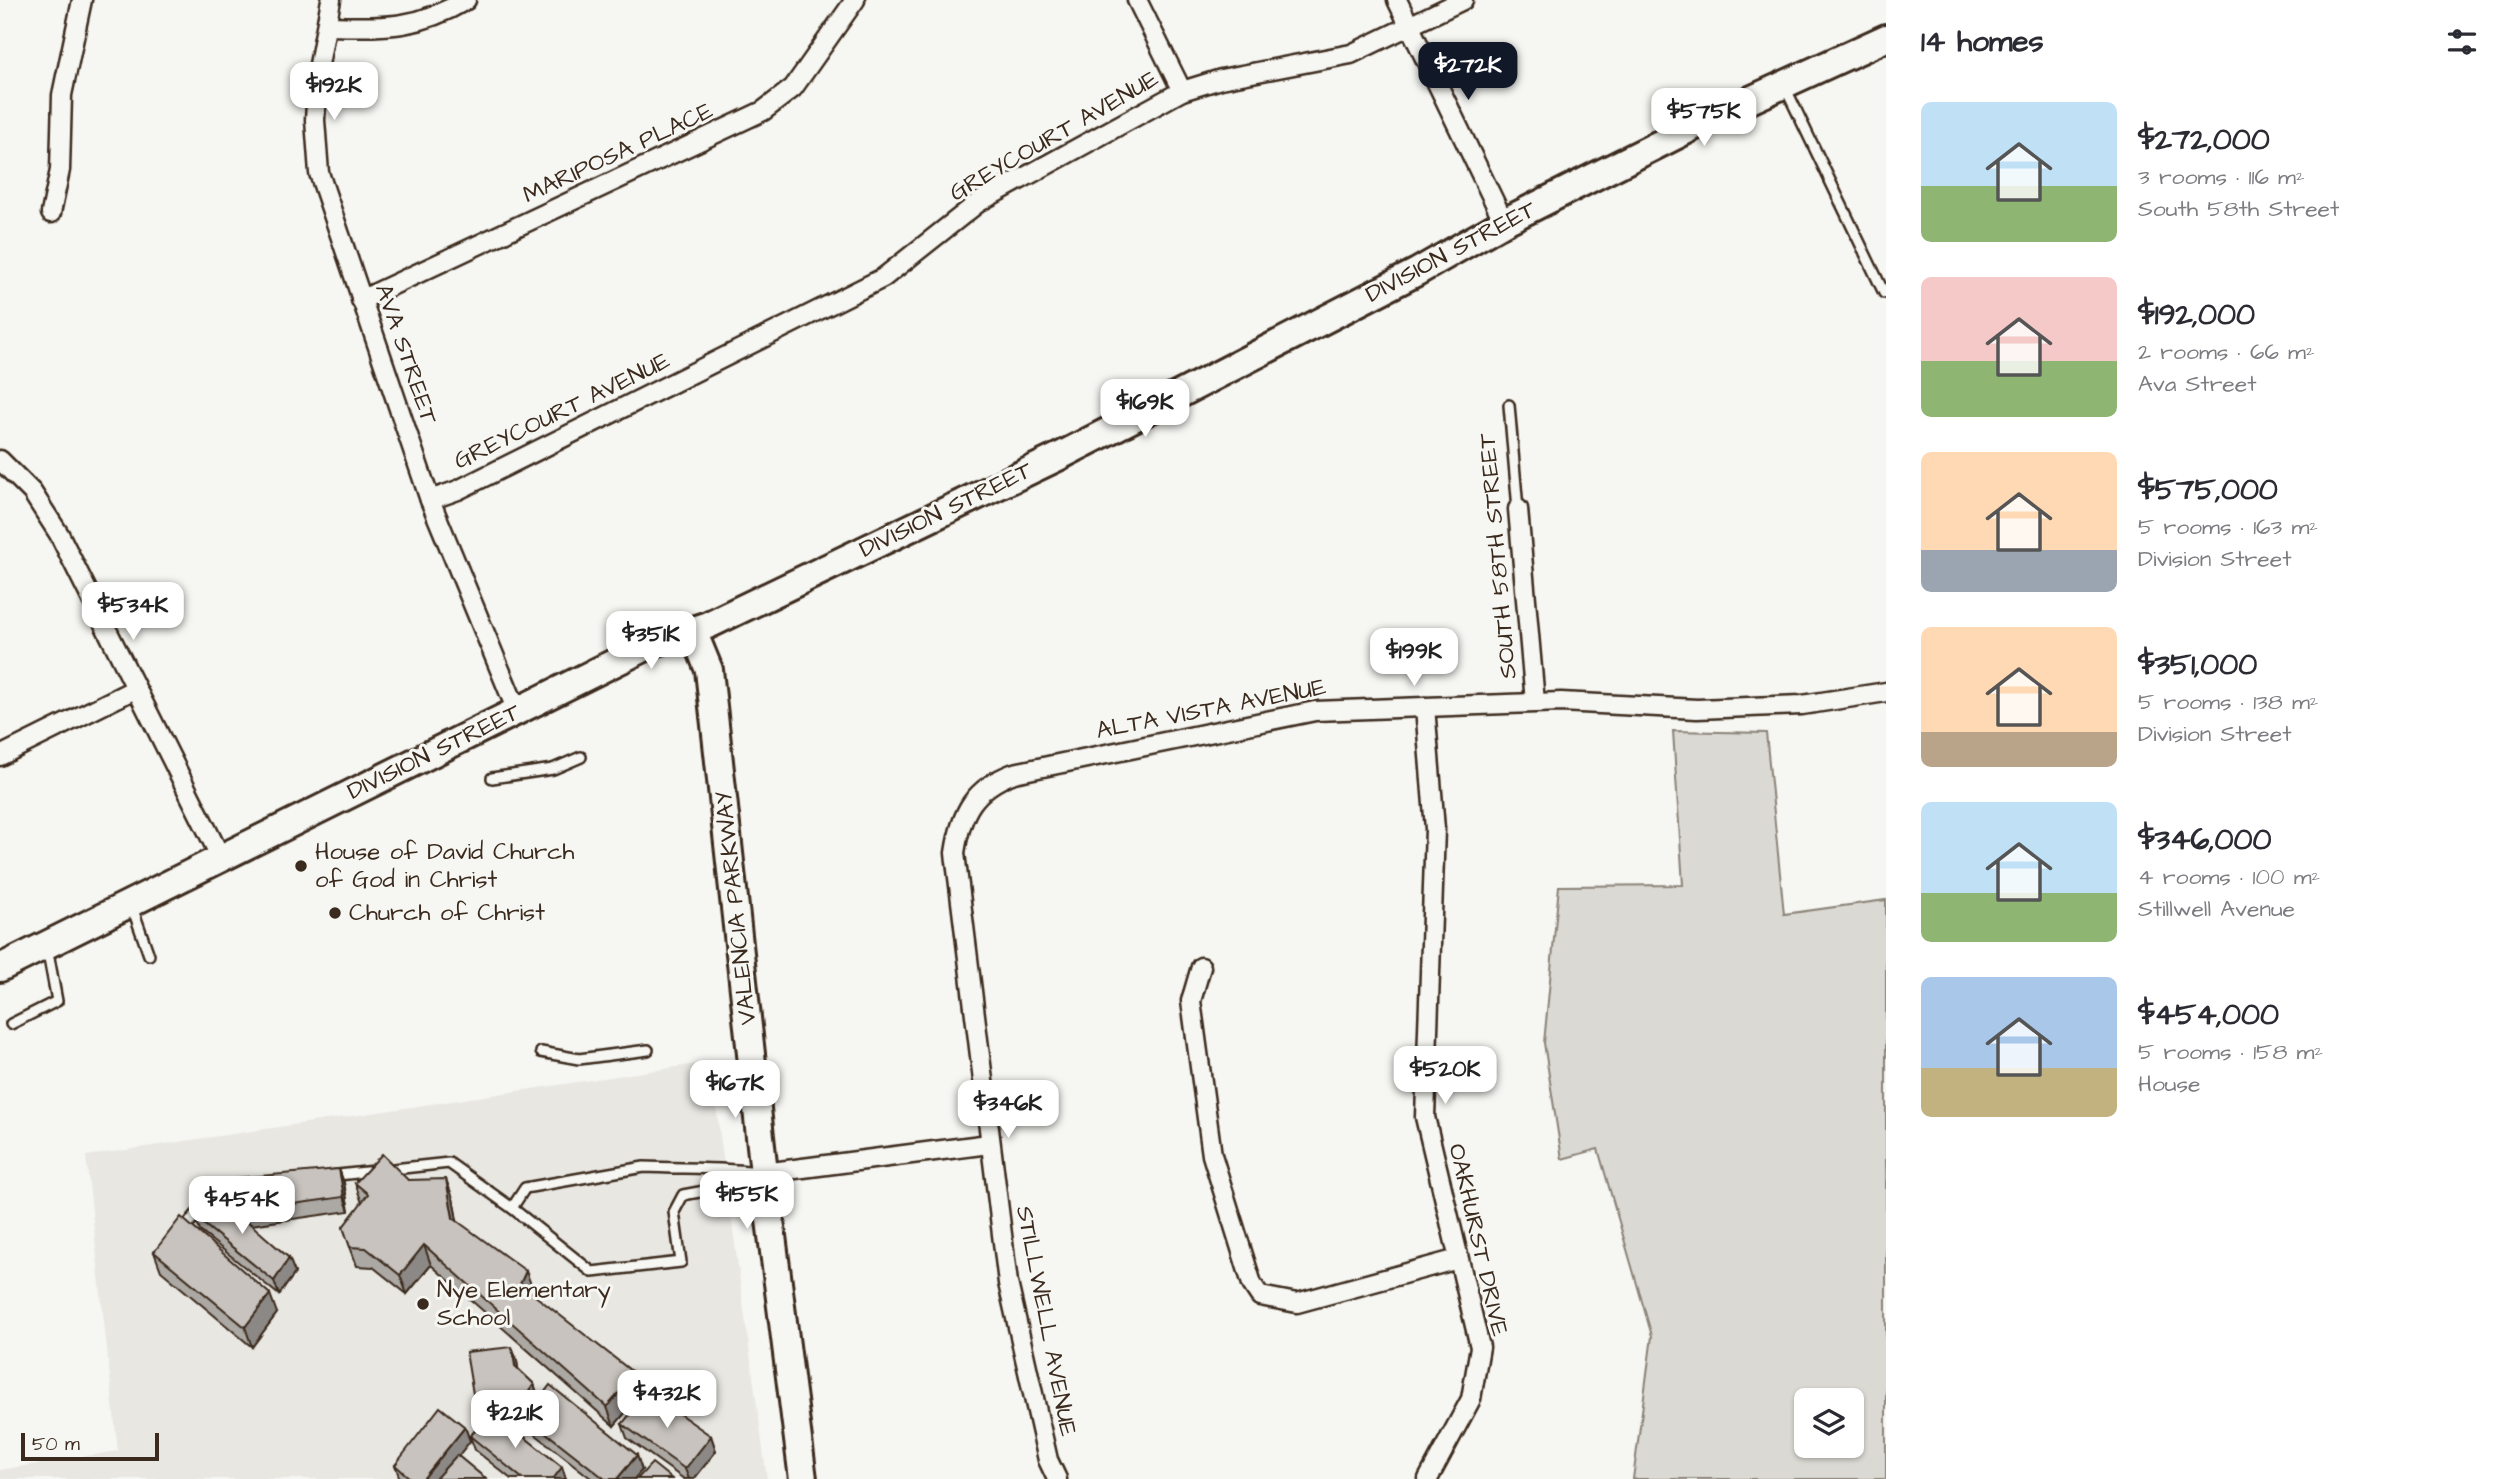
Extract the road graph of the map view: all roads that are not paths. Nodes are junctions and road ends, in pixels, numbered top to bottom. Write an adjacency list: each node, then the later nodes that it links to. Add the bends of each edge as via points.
1 (82, 0): 13 (street, via 62,95 60,170)
2 (331, 0): 9 (street, AVA STREET)
3 (466, 0): 9 (street, via 436,18 395,27)
4 (855, 0): 16 (street, MARIPOSA PLACE, via 793,88 763,111)
5 (1137, 0): 12 (street)
6 (1397, 0): 8 (street)
7 (1463, 0): 8 (street, GREYCOURT AVENUE)
8 (1409, 25): 12 (street, GREYCOURT AVENUE, via 1351,54); 14 (street)
9 (327, 26): 16 (street, AVA STREET, via 315,120 319,173)
10 (1886, 38): 11 (main road, DIVISION STREET)
11 (1783, 85): 14 (main road, DIVISION STREET); 15 (lane)
12 (1182, 91): 19 (street, GREYCOURT AVENUE, via 979,202 883,278)
13 (51, 212)
14 (1504, 222): 21 (main road, DIVISION STREET, via 1417,272 1060,456)
15 (1884, 293)
16 (361, 300): 19 (street, AVA STREET)
17 (1509, 405): 20 (lane, SOUTH 58TH STREET)
18 (0, 460): 22 (street, via 32,492 59,534)
19 (430, 500): 26 (street, AVA STREET)
20 (1518, 509): 24 (street, SOUTH 58TH STREET)
21 (694, 631): 26 (main road, DIVISION STREET, via 654,643); 41 (main road, VALENCIA PARKWAY, via 709,670)
22 (135, 689): 27 (street); 31 (street)
23 (1886, 692): 24 (street, ALTA VISTA AVENUE, via 1802,705 1698,709)
24 (1535, 702): 25 (street, ALTA VISTA AVENUE)
25 (1425, 707): 30 (street, ALTA VISTA AVENUE, via 1304,713 1014,773 996,780); 46 (street, OAKHURST DRIVE, via 1434,829 1425,1117)
26 (517, 711): 31 (main road, DIVISION STREET)
27 (0, 756)
28 (581, 757): 29 (lane, via 553,769)
29 (492, 778)
30 (973, 799): 40 (street, STILLWELL AVENUE, via 959,826 955,853)
31 (220, 858): 32 (main road, DIVISION STREET)
32 (131, 902): 33 (main road, DIVISION STREET); 34 (lane)
33 (46, 944): 36 (main road, DIVISION STREET); 37 (lane, via 57,1001)
34 (149, 955)
35 (1201, 967): 46 (street, via 1191,1001 1212,1155 1252,1284 1261,1296 1297,1303)
36 (0, 968)
37 (11, 1024)
38 (648, 1049): 39 (lane, via 579,1059)
39 (541, 1052)
40 (989, 1144): 41 (street); 48 (street, STILLWELL AVENUE, via 1008,1283 1048,1460)
41 (764, 1173): 44 (lane, via 727,1167 644,1167 525,1188); 44 (lane, via 684,1195 674,1212 681,1262 592,1272); 47 (main road, VALENCIA PARKWAY)
42 (316, 1178): 44 (lane, via 449,1163)
43 (261, 1186): 45 (lane, via 233,1189 203,1204)
44 (512, 1208)
45 (180, 1236)
46 (1458, 1259): 49 (street, OAKHURST DRIVE, via 1480,1347 1471,1399)
47 (803, 1479)
48 (1057, 1479)
49 (1428, 1479)

